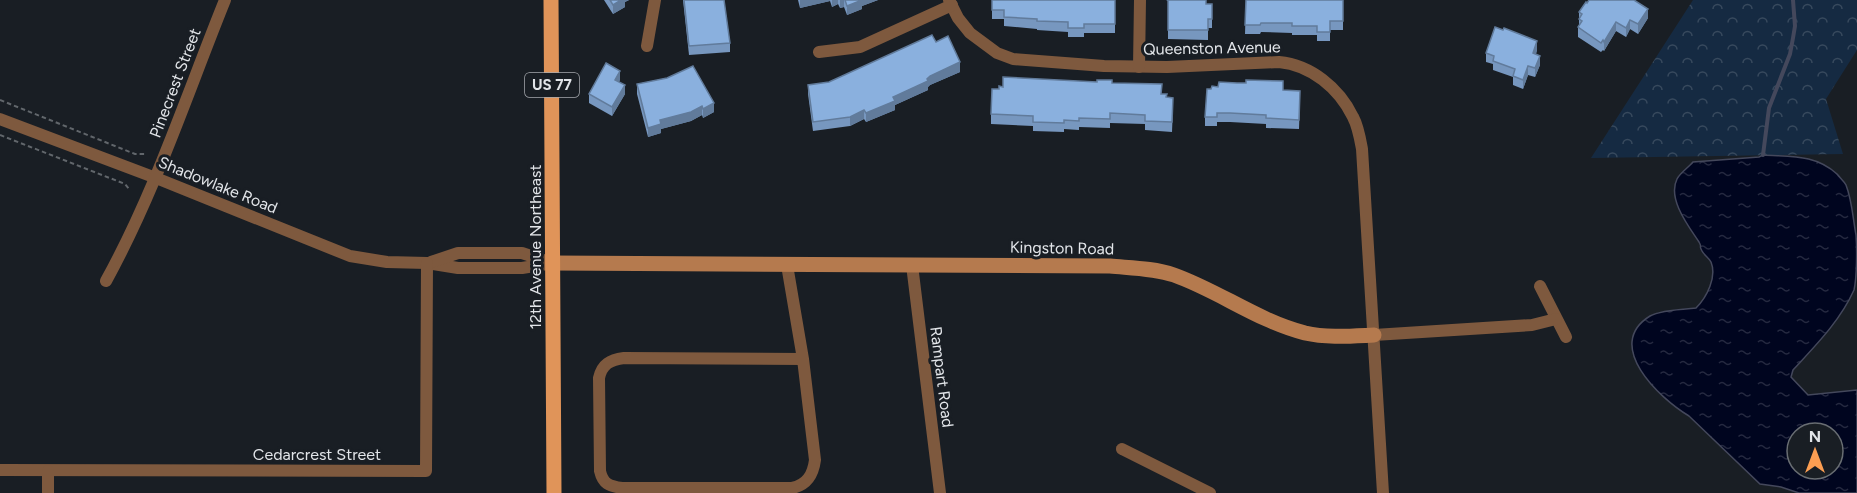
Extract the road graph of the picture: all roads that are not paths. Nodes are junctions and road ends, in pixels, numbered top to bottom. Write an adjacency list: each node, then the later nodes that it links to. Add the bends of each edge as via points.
1 (225, 0): 10 (street, Pinecrest Street)
2 (552, 0): 12 (main road, 12th Avenue Northeast / US 77)
3 (655, 0): 6 (street)
4 (1140, 0): 8 (street)
5 (950, 3): 7 (street, via 860,47); 8 (street, Queenston Avenue, via 958,18 983,44 1013,59)
6 (647, 46)
7 (819, 52)
8 (1139, 67): 18 (street, Queenston Avenue, via 1288,63 1317,75 1331,86 1354,118 1362,149)
9 (0, 119): 10 (street, Shadowlake Road)
10 (156, 178): 11 (street, Shadowlake Road, via 350,256); 15 (street, Pinecrest Street)
11 (427, 263): 12 (street, Shadowlake Road, via 458,253 522,253); 23 (street, Cedarcrest Street, via 426,471)
12 (553, 263): 13 (street, Kingston Road); 25 (main road, 12th Avenue Northeast / US 77)
13 (787, 265): 14 (street, Kingston Road); 20 (street)
14 (912, 265): 18 (street, Kingston Road, via 1110,266 1158,271 1305,333); 26 (street, Rampart Road)
15 (106, 281)
16 (1540, 286): 17 (street)
17 (1556, 319): 18 (street, Kingston Road, via 1532,325); 19 (street)
18 (1374, 335): 28 (street, Queenston Avenue)
19 (1566, 337)
20 (803, 359): 20 (street, via 609,361 599,378 602,479 612,487 642,489 799,487 810,478 815,460)
21 (1122, 449): 27 (street)
22 (0, 470): 23 (street, Cedarcrest Street)
23 (48, 471): 24 (street)
24 (48, 493)
25 (554, 493)
26 (940, 493)
27 (1210, 493)
28 (1383, 493)

